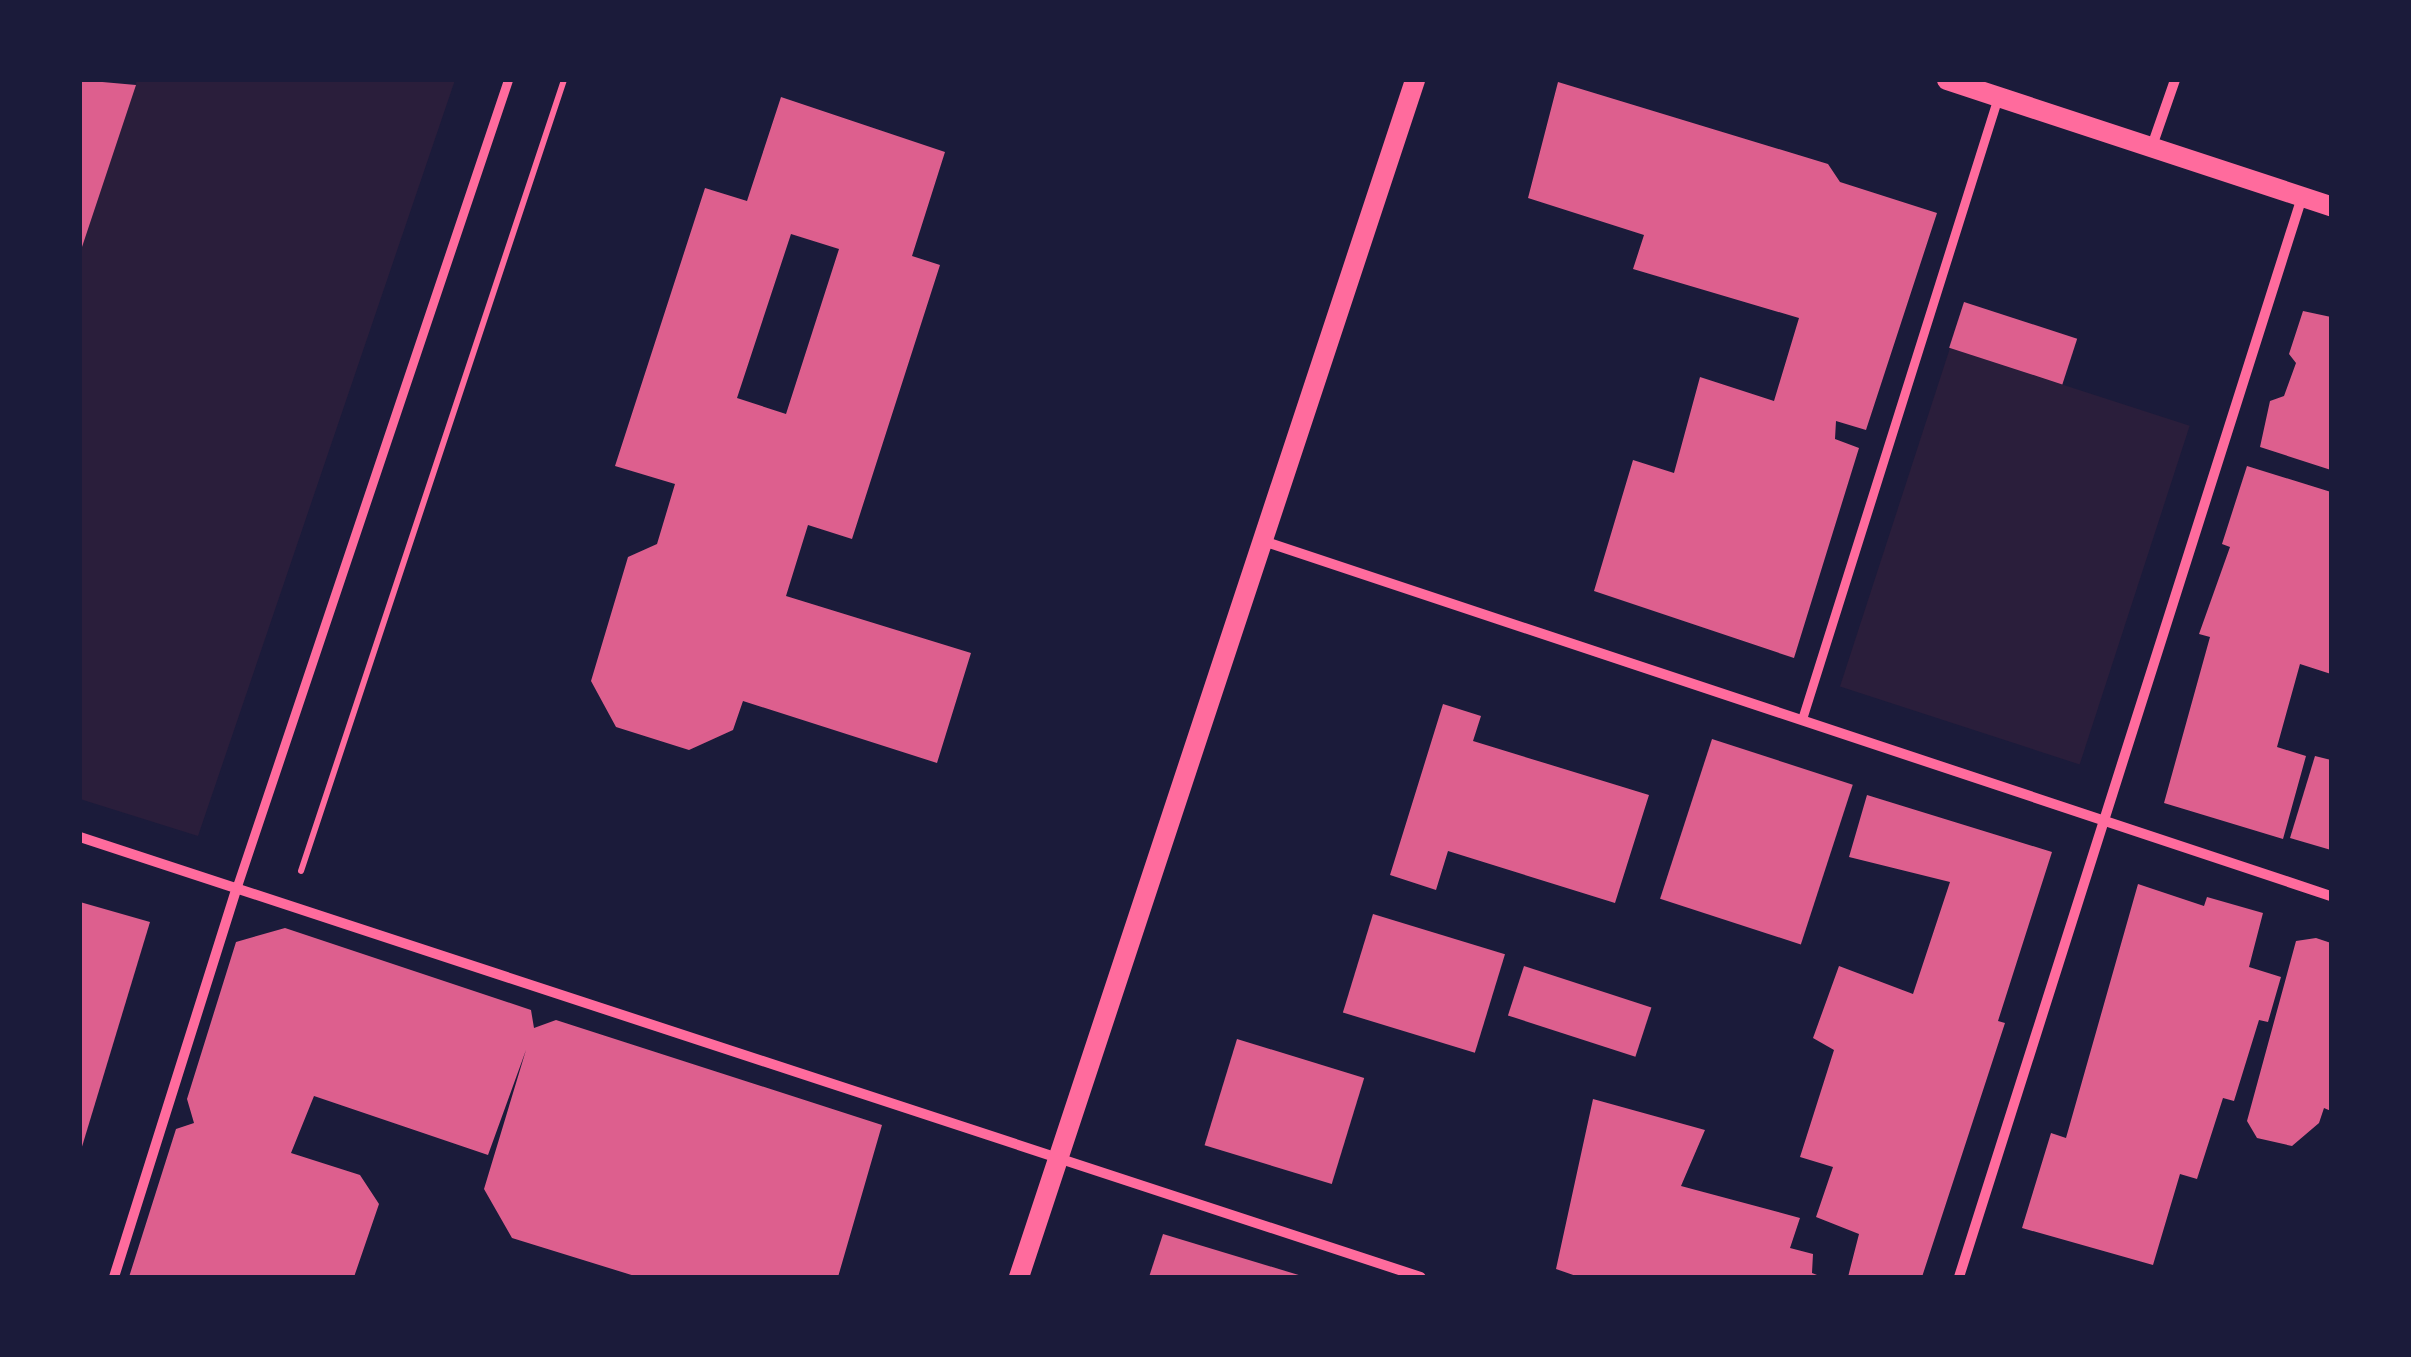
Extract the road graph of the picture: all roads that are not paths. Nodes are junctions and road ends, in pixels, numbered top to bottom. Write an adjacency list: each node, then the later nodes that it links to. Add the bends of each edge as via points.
1 (508, 80): 13 (street)
2 (1414, 80): 9 (main road)
3 (1947, 80): 5 (main road)
4 (2175, 80): 6 (street)
5 (1998, 97): 6 (main road); 10 (street)
6 (2152, 147): 7 (main road)
7 (2302, 196): 8 (main road); 11 (street)
8 (2331, 206)
9 (1262, 540): 10 (street); 15 (main road)
10 (1802, 719): 11 (street)
11 (2104, 820): 14 (street); 19 (street)
12 (80, 837): 13 (street)
13 (237, 886): 15 (street); 16 (street)
14 (2331, 896)
15 (1059, 1158): 17 (main road); 18 (street)
16 (114, 1277)
17 (1020, 1277)
18 (1421, 1277)
19 (1959, 1277)

